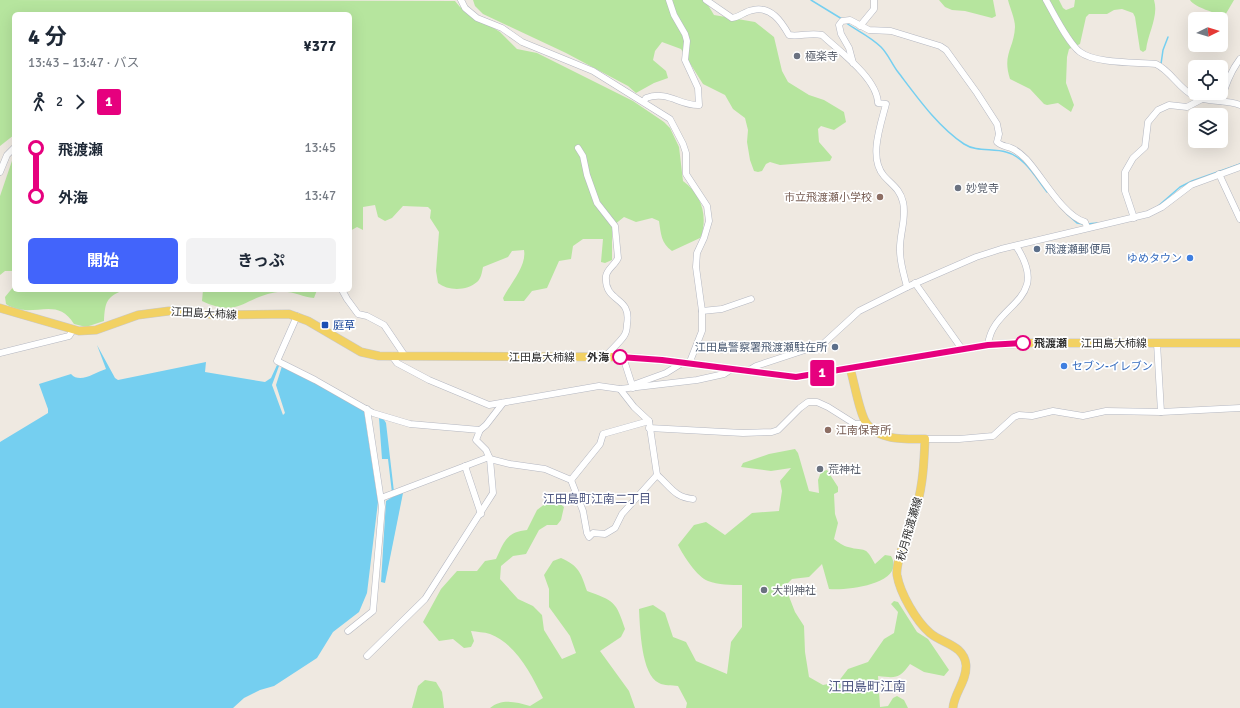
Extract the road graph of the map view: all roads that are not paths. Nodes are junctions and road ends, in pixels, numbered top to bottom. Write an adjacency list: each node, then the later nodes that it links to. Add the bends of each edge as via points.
1 (461, 0): 12 (street, via 465,8 477,18 502,28 522,42 592,71)
2 (669, 0): 12 (street, via 685,34 685,60 698,88 699,105 691,106 680,100 659,95 646,98)
3 (706, 0): 8 (street, via 732,18 738,18 752,10 772,13 789,35 822,35)
4 (874, 0): 6 (street, via 874,9)
5 (1046, 0): 9 (street, via 1080,52 1094,59 1156,64 1163,67)
6 (860, 26): 8 (street, via 850,20 842,21 839,25); 22 (street, via 876,31 891,31 946,50 997,124 997,142 1012,148 1025,158 1070,212)
7 (1240, 60): 13 (street, via 1233,67)
8 (854, 64): 25 (street, via 872,83 878,94 878,103 886,104 877,161 883,175 898,188 903,201 900,250)
9 (1188, 92)
10 (1200, 100): 20 (street, via 1187,107 1169,106 1158,110 1148,122 1145,147 1133,158 1124,172 1125,191)
11 (1204, 100): 13 (street)
12 (644, 101): 29 (street, via 670,119 686,153 686,174 707,206 709,221 697,253 696,267)
13 (1221, 101): 14 (street)
14 (1240, 105)
15 (578, 148): 39 (street, via 583,156 597,203 615,226 618,258 608,271 607,280 611,294 624,305 629,316 624,337)
16 (12, 150): 18 (street)
17 (1240, 167): 19 (street)
18 (0, 172)
19 (1219, 174): 20 (street, via 1191,185 1156,210); 21 (street)
20 (1134, 218): 22 (street)
21 (1240, 219)
22 (1086, 225): 23 (street)
23 (1016, 246): 24 (street, via 983,254); 34 (street, via 1028,267 1027,285 1024,293 993,328)
24 (915, 283): 25 (street); 35 (street)
25 (907, 287): 44 (street, via 859,310 823,344 756,366)
26 (343, 292): 38 (street, via 358,314 384,325)
27 (752, 299): 29 (street, via 722,309)
28 (0, 308): 31 (main road, 江田島大柿線)
29 (702, 311): 41 (street, via 702,331)
30 (297, 316): 31 (main road, 江田島大柿線, via 280,313 215,315 179,310 138,315 96,330); 37 (main road, 江田島大柿線, via 362,352); 49 (street, via 277,361)
31 (73, 330): 36 (street, via 69,336)
32 (1157, 343): 33 (main road, 江田島大柿線); 34 (main road, 江田島大柿線); 50 (street)
33 (1240, 343)
34 (988, 345): 35 (main road, 江田島大柿線)
35 (962, 349): 42 (main road, 江田島大柿線)
36 (0, 353)
37 (392, 356): 38 (main road, 江田島大柿線); 47 (street, via 397,363 429,380 489,405)
38 (405, 356): 39 (main road, 江田島大柿線)
39 (605, 357): 40 (main road, 江田島大柿線)
40 (623, 357): 41 (main road, 江田島大柿線); 45 (street)
41 (685, 363): 43 (main road, 江田島大柿線); 45 (street)
42 (850, 368): 44 (main road, 江田島大柿線, via 796,377); 52 (main road)
43 (730, 370): 44 (main road, 江田島大柿線); 45 (street, via 724,374 697,380)
44 (748, 372)
45 (633, 386): 46 (street)
46 (620, 389): 47 (street, via 599,386); 51 (street)
47 (503, 403): 54 (street)
48 (1240, 408): 50 (street)
49 (367, 409): 54 (street, via 410,424); 60 (street)
50 (1161, 412): 55 (street, via 1106,411 1083,416 1053,411 1032,416 1019,414 993,436)
51 (649, 421): 53 (street); 59 (street, via 603,434 600,444)
52 (866, 424): 53 (street, via 855,424 828,407 817,402 808,402 778,430 772,432); 55 (main road, via 890,437)
53 (649, 428): 58 (street)
54 (480, 430): 56 (street, via 476,440 486,450)
55 (925, 439): 65 (main road, 秋月飛渡瀬線, via 921,486 897,574 915,617 930,633 959,649 963,654 966,666 964,679)
56 (489, 458): 57 (street); 59 (street, via 545,469); 62 (street, via 493,493)
57 (465, 466): 60 (street); 62 (street)
58 (657, 475): 59 (street, via 622,514 615,528 605,534 593,533 589,537); 61 (street, via 683,498)
59 (571, 480)
60 (381, 498): 63 (street, via 373,611)
61 (693, 499)
62 (481, 514): 64 (street, via 425,599)
63 (348, 631)
64 (367, 656)
65 (953, 708)

